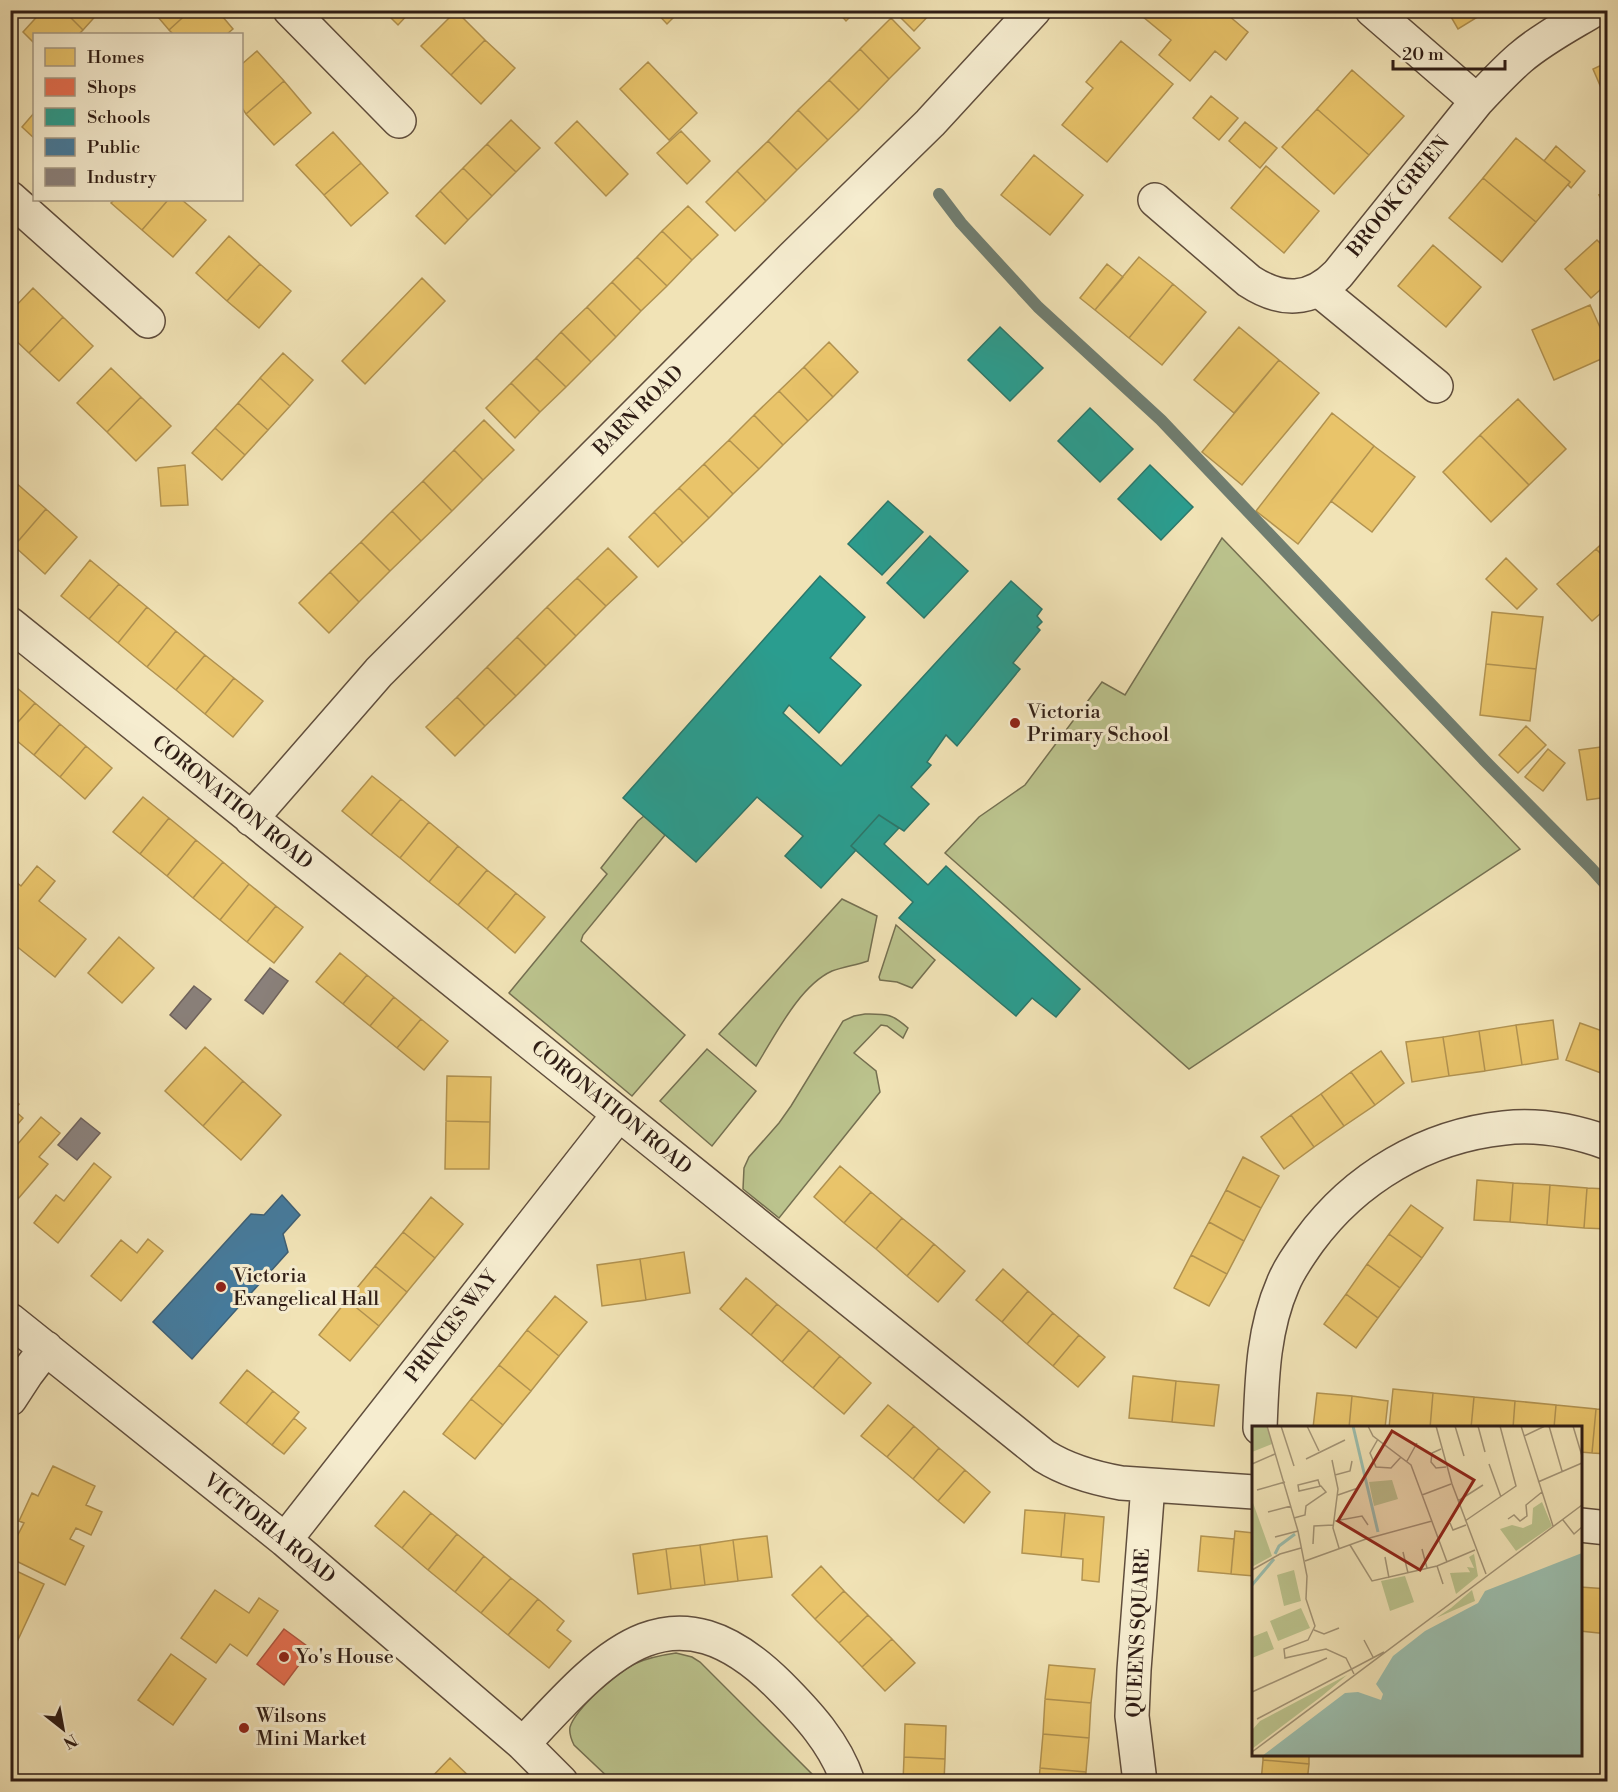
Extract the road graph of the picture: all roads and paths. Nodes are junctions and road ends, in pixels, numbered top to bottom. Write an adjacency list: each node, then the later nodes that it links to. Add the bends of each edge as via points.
1 (290, 10): 6 (street)
2 (1034, 10): 13 (street, BARN ROAD, via 930,123 379,672)
3 (1372, 10): 5 (street)
4 (1594, 10): 5 (street, BROOK GREEN, via 1520,58)
5 (1477, 101): 9 (street, BROOK GREEN, via 1338,274)
6 (399, 120)
7 (10, 198): 10 (street)
8 (1155, 200): 9 (street, via 1256,286 1284,296)
9 (1319, 290): 11 (street)
10 (148, 321)
11 (1436, 386)
12 (10, 624): 13 (street, CORONATION ROAD)
13 (251, 819): 14 (street, CORONATION ROAD)
14 (619, 1114): 20 (street, CORONATION ROAD, via 1044,1456 1092,1478); 24 (street, PRINCES WAY)
15 (1608, 1143): 19 (street, via 1561,1130 1503,1128 1424,1149 1364,1184 1316,1231 1284,1281 1266,1341)
16 (10, 1320): 17 (street, VICTORIA ROAD)
17 (46, 1348): 18 (street); 24 (street, VICTORIA ROAD)
18 (10, 1399)
19 (1260, 1426)
20 (1148, 1485): 21 (street, CORONATION ROAD); 28 (street, QUEENS SQUARE, via 1132,1716)
21 (1252, 1492)
22 (1582, 1525): 23 (street)
23 (1608, 1528)
24 (285, 1540): 25 (street, VICTORIA ROAD)
25 (523, 1744): 26 (street, VICTORIA ROAD); 27 (street, via 573,1690 613,1656 658,1635 689,1634 725,1644 773,1679 824,1735)
26 (561, 1782)
27 (848, 1782)
28 (1140, 1782)

